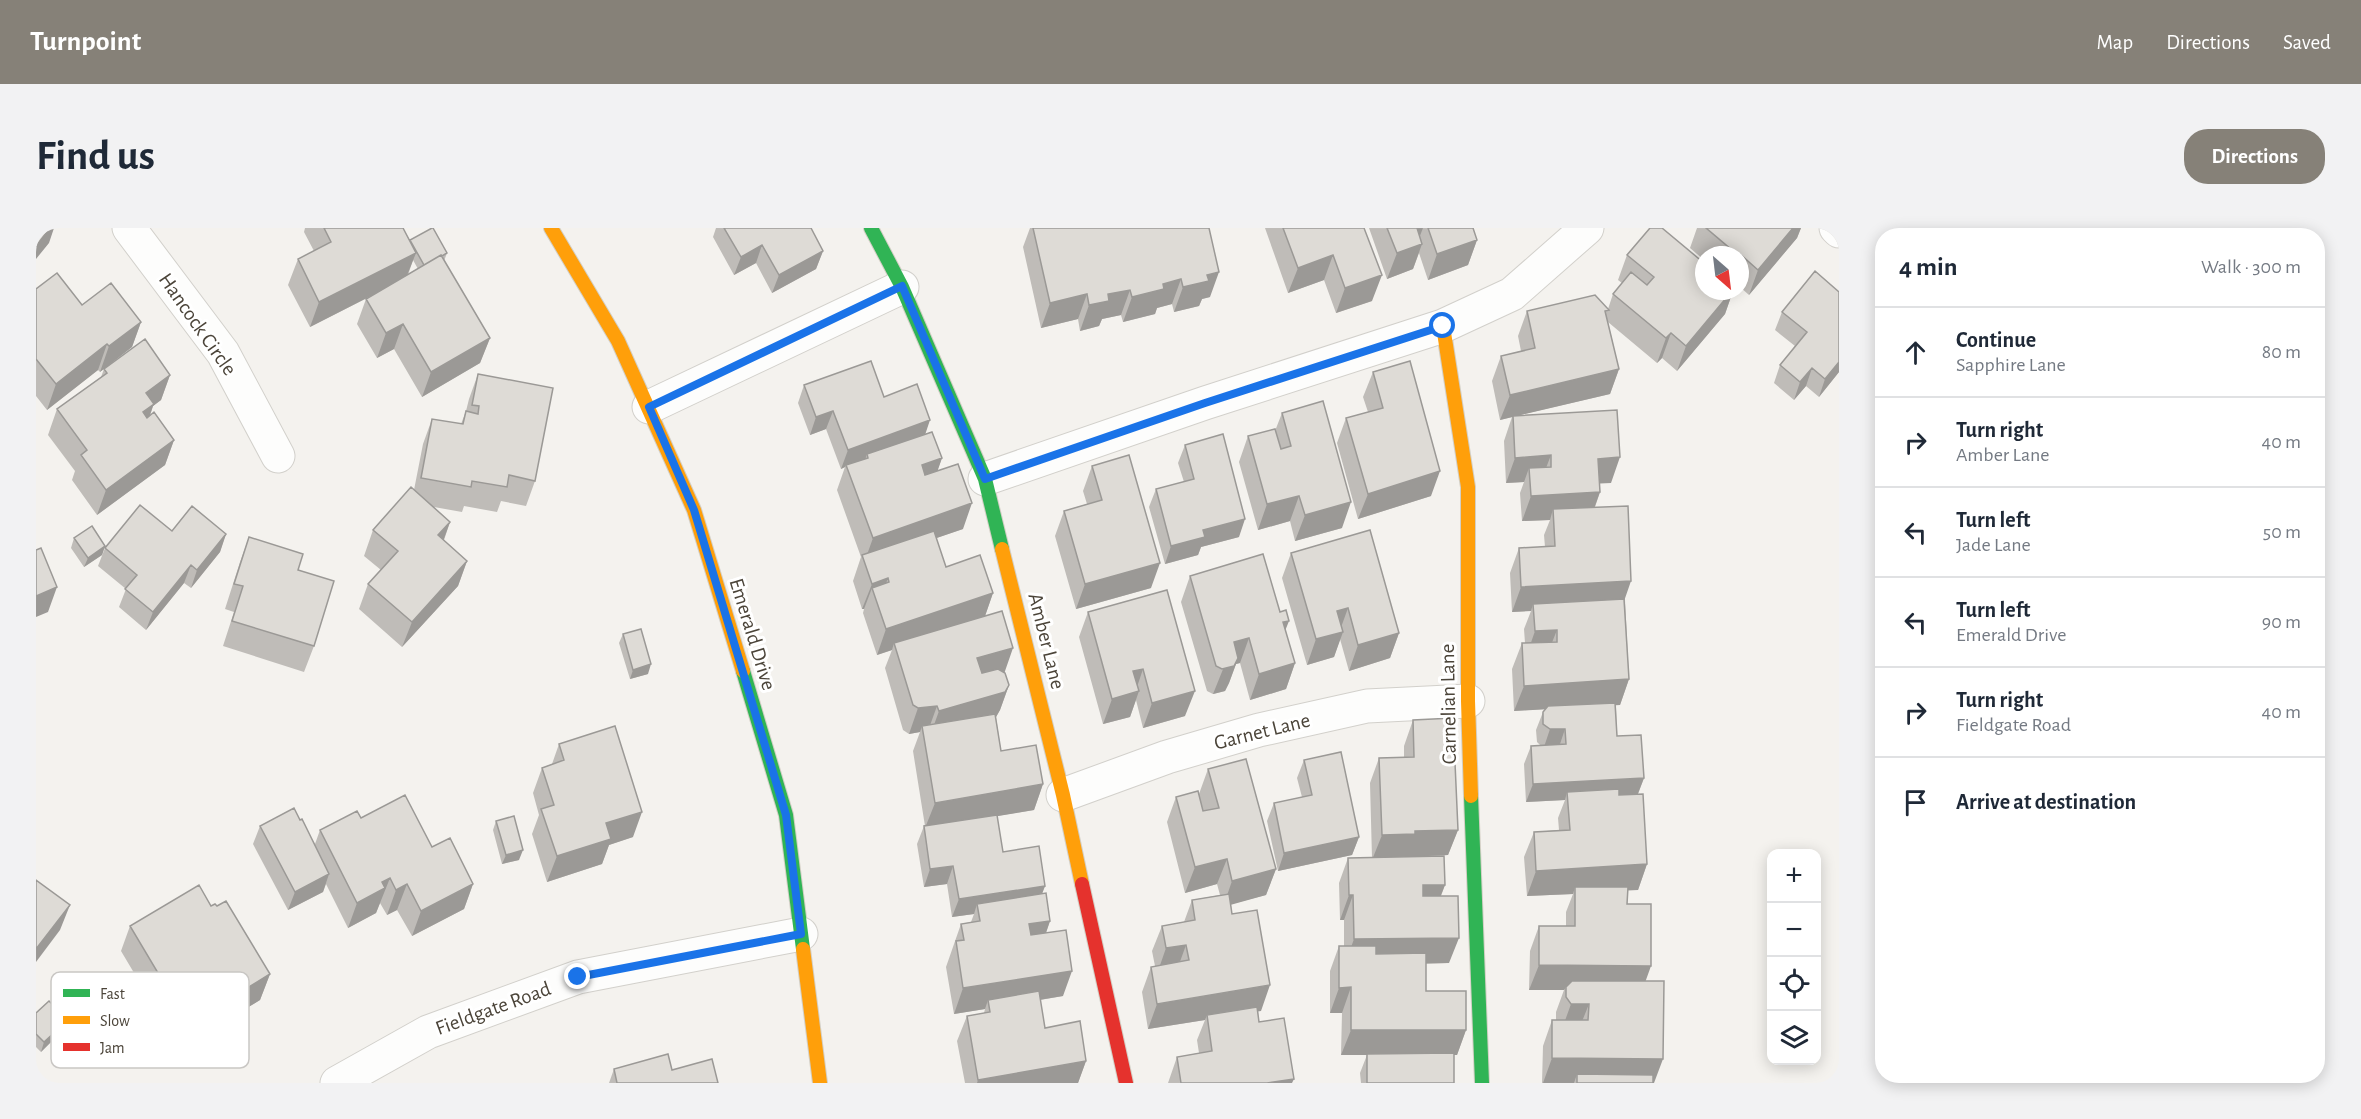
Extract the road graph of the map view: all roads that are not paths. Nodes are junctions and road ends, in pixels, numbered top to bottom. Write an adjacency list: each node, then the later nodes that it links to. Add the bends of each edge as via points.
1 (129, 228): 8 (street, Hancock Circle, via 223,353)
2 (551, 228): 7 (street, Emerald Drive, via 618,341)
3 (871, 228): 5 (street, Amber Lane)
4 (1587, 228): 6 (street, via 1512,294)
5 (902, 286): 7 (street); 9 (street, Amber Lane)
6 (1443, 326): 9 (street); 10 (street, Carnelian Lane, via 1468,487)
7 (649, 407): 12 (street, Emerald Drive, via 694,510 786,815)
8 (278, 456)
9 (985, 479): 11 (street, Amber Lane)
10 (1468, 700): 11 (street, Garnet Lane, via 1367,706 1259,730 1167,757); 16 (street, Carnelian Lane)
11 (1063, 795): 15 (street, Amber Lane)
12 (801, 934): 13 (street, Fieldgate Road, via 578,977 428,1032); 14 (street, Emerald Drive)
13 (337, 1083)
14 (820, 1083)
15 (1126, 1083)
16 (1482, 1083)

